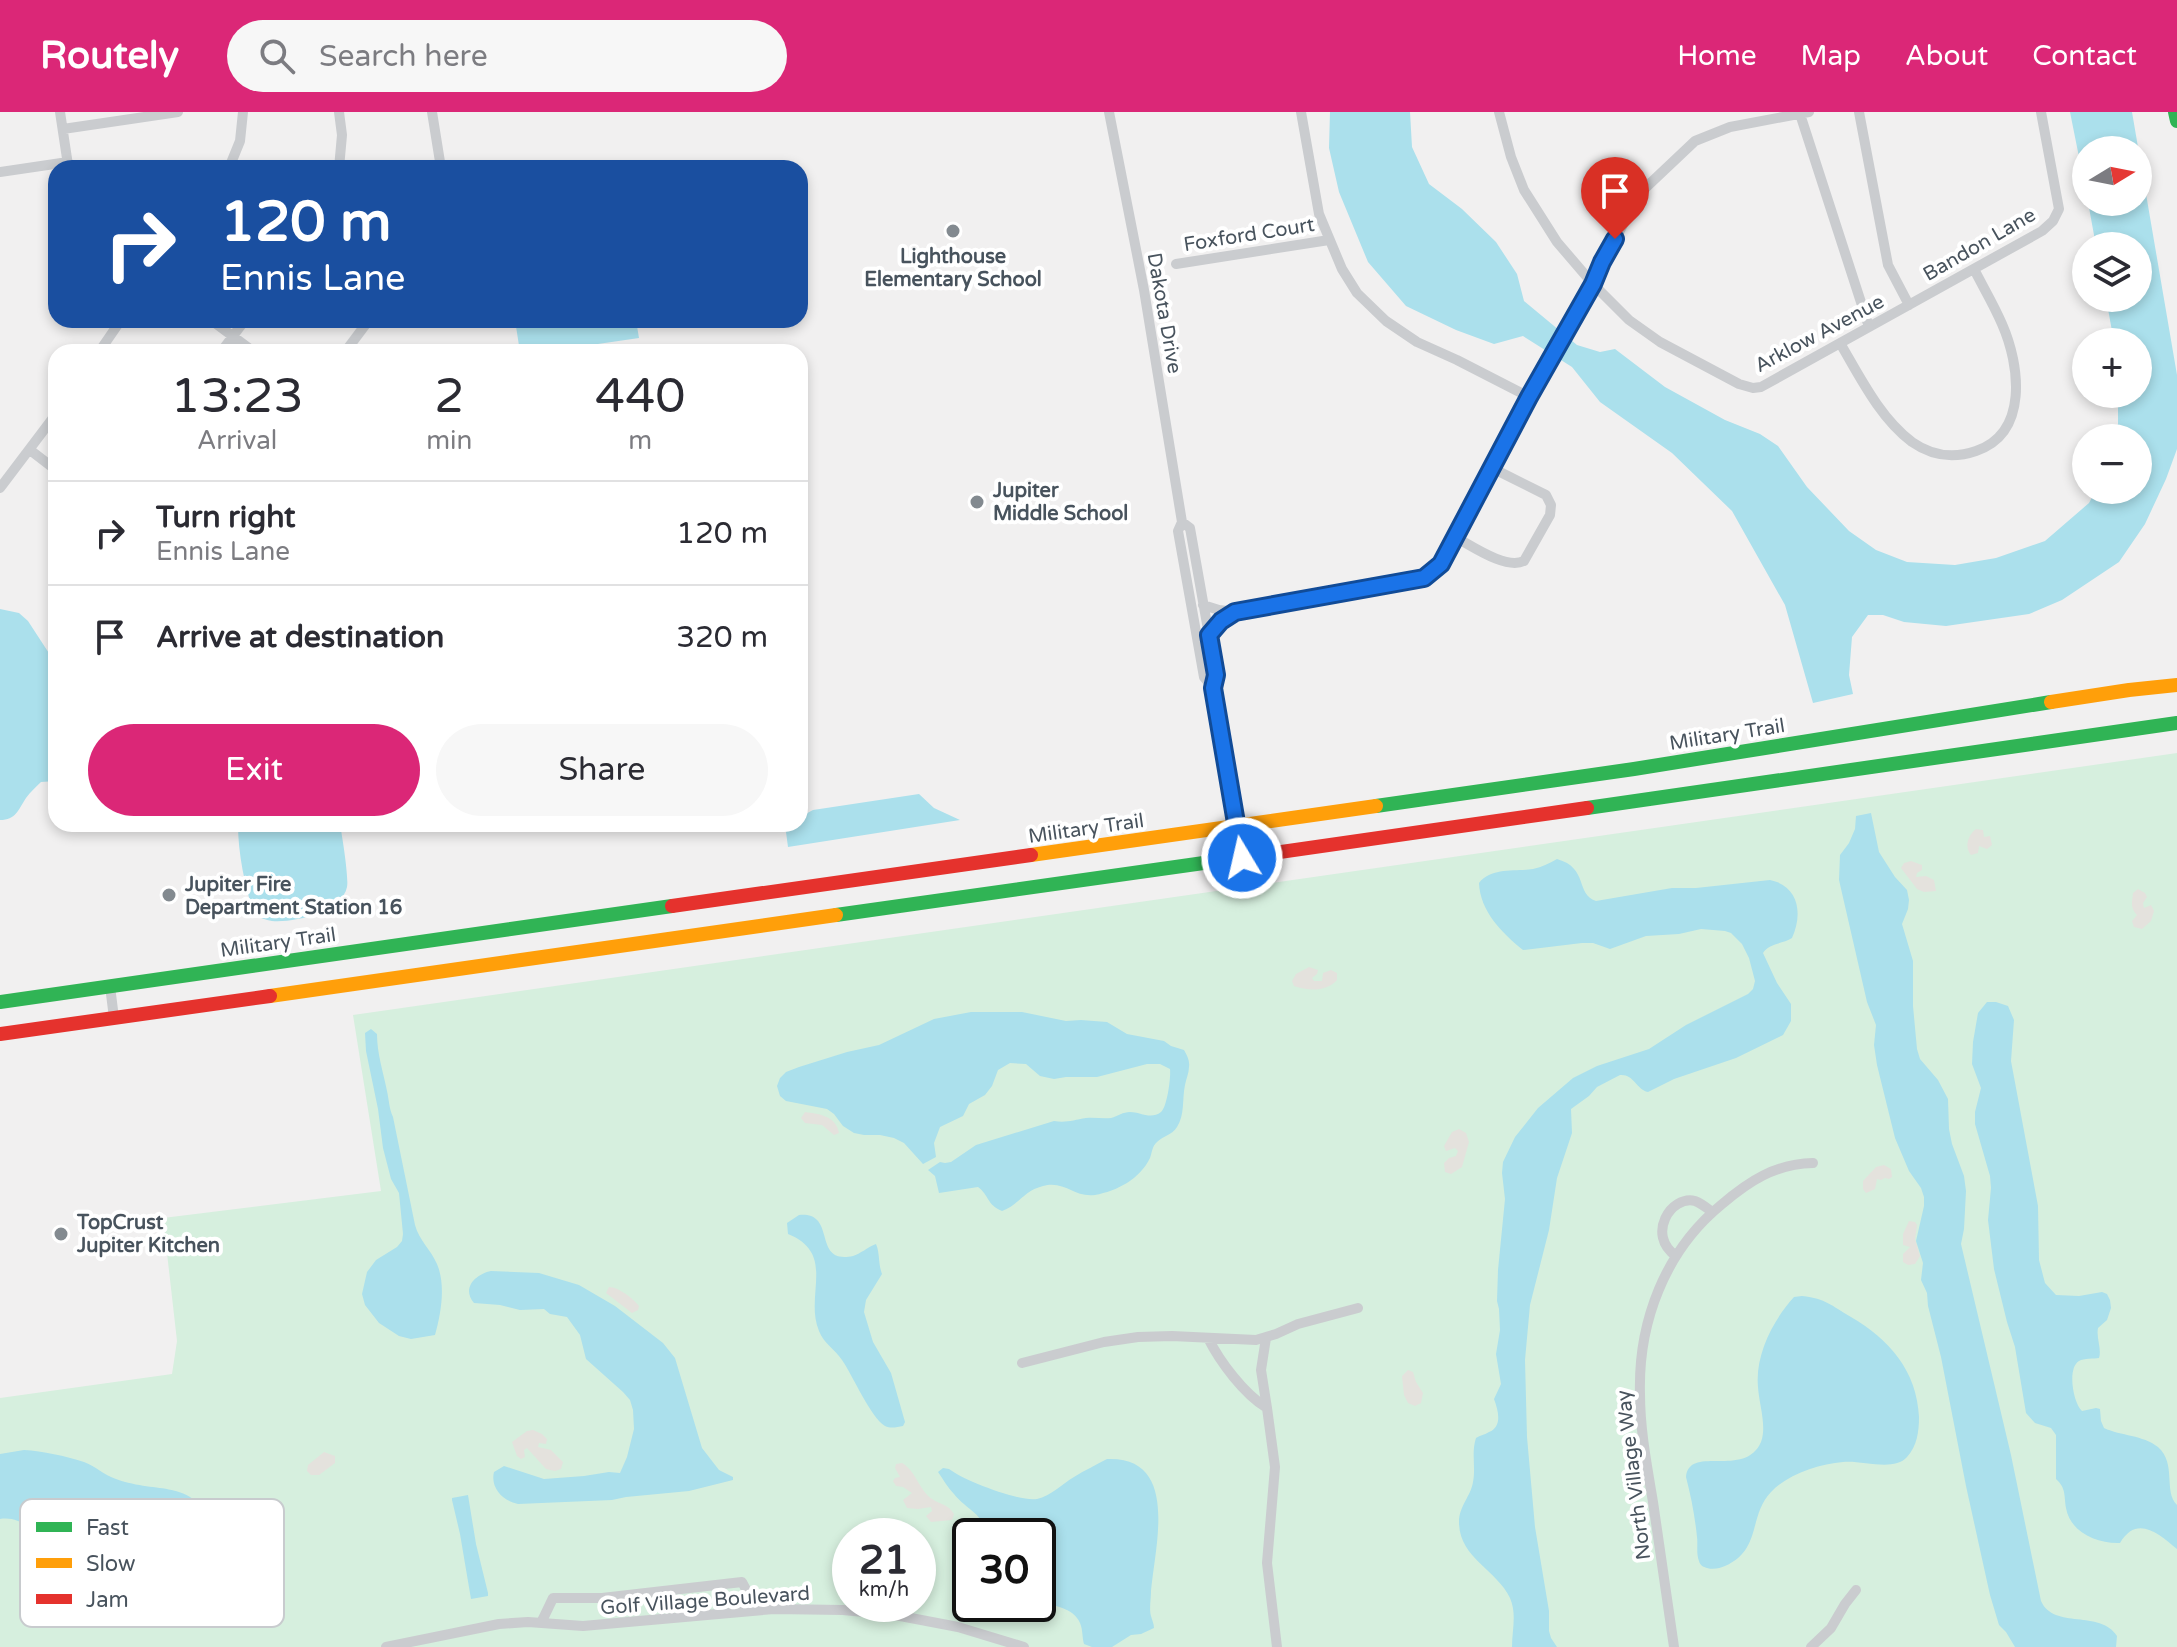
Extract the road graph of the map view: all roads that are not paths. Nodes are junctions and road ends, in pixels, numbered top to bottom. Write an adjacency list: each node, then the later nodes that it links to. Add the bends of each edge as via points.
1 (60, 112): 15 (street)
2 (178, 112): 15 (street)
3 (243, 112): 17 (street)
4 (339, 112): 18 (street)
5 (432, 112): 19 (street)
6 (1109, 112): 40 (street, Dakota Drive)
7 (1301, 112): 22 (street, via 1319,214)
8 (1499, 112): 25 (street, Arklow Avenue, via 1524,190 1557,242)
9 (1859, 112): 26 (street, via 1888,265)
10 (2041, 112): 24 (street, Bandon Lane, via 2059,209 2042,231)
11 (2175, 112): 14 (main road)
12 (1804, 113): 13 (street); 27 (street)
13 (1778, 115): 25 (street, via 1695,141 1640,193)
14 (2177, 121)
15 (63, 129): 16 (street)
16 (67, 160)
17 (232, 160)
18 (340, 160)
19 (440, 160)
20 (48, 167): 21 (street)
21 (0, 172)
22 (1329, 240): 23 (street, Foxford Court); 34 (street, via 1357,293 1386,321)
23 (1176, 264)
24 (1974, 269): 26 (street, Bandon Lane); 31 (street, via 2003,324 2017,385 2010,421 1984,448 1948,456 1912,441 1877,403)
25 (1593, 284): 31 (street, Arklow Avenue, via 1660,342 1753,388); 34 (street)
26 (1909, 305): 27 (street, Arklow Avenue)
27 (1869, 327): 31 (street, Arklow Avenue)
28 (221, 328): 30 (street)
29 (239, 328): 30 (street)
30 (233, 337): 32 (street); 33 (street)
31 (1840, 343)
32 (227, 344)
33 (243, 344)
34 (1529, 397): 38 (street)
35 (48, 432): 36 (street)
36 (30, 450): 37 (street); 39 (street)
37 (48, 464)
38 (1492, 468): 41 (street); 41 (street, via 1546,495 1550,515 1518,564)
39 (0, 488)
40 (1182, 522): 42 (street, Dakota Drive, via 1190,528); 46 (street, Dakota Drive, via 1178,531 1204,677)
41 (1455, 537): 43 (street, via 1441,564 1424,578)
42 (1203, 605): 43 (street); 44 (street, Dakota Drive)
43 (1235, 612): 44 (street)
44 (1209, 635): 46 (street, Dakota Drive)
45 (2177, 685): 48 (main road, Military Trail)
46 (1213, 688): 48 (street, Dakota Drive)
47 (2177, 723): 49 (main road)
48 (1237, 827): 49 (street, Dakota Drive); 50 (main road, Military Trail)
49 (1242, 858): 52 (main road)
50 (110, 986): 51 (main road, Military Trail); 52 (street)
51 (0, 1002)
52 (114, 1018): 53 (main road)
53 (0, 1034)
54 (1813, 1163): 55 (street, North Village Way, via 1778,1168)
55 (1712, 1212): 56 (street, North Village Way); 56 (street, via 1688,1201 1672,1210 1661,1233)
56 (1676, 1256): 68 (street, North Village Way, via 1653,1303 1640,1360 1642,1432)
57 (1358, 1308): 59 (street)
58 (1208, 1338): 59 (street); 60 (street, via 1138,1337); 61 (street, via 1231,1374)
59 (1266, 1338): 61 (street, via 1261,1370)
60 (1022, 1363)
61 (1267, 1408): 67 (street, via 1275,1467 1268,1581)
62 (1856, 1590): 69 (street)
63 (757, 1610): 64 (street, Golf Village Boulevard, via 583,1626); 64 (street, via 742,1582 602,1598 553,1598); 66 (street, Golf Village Boulevard, via 895,1615)
64 (541, 1623): 65 (street, Golf Village Boulevard, via 499,1624)
65 (386, 1647)
66 (1024, 1647)
67 (1277, 1647)
68 (1674, 1647)
69 (1811, 1647)

